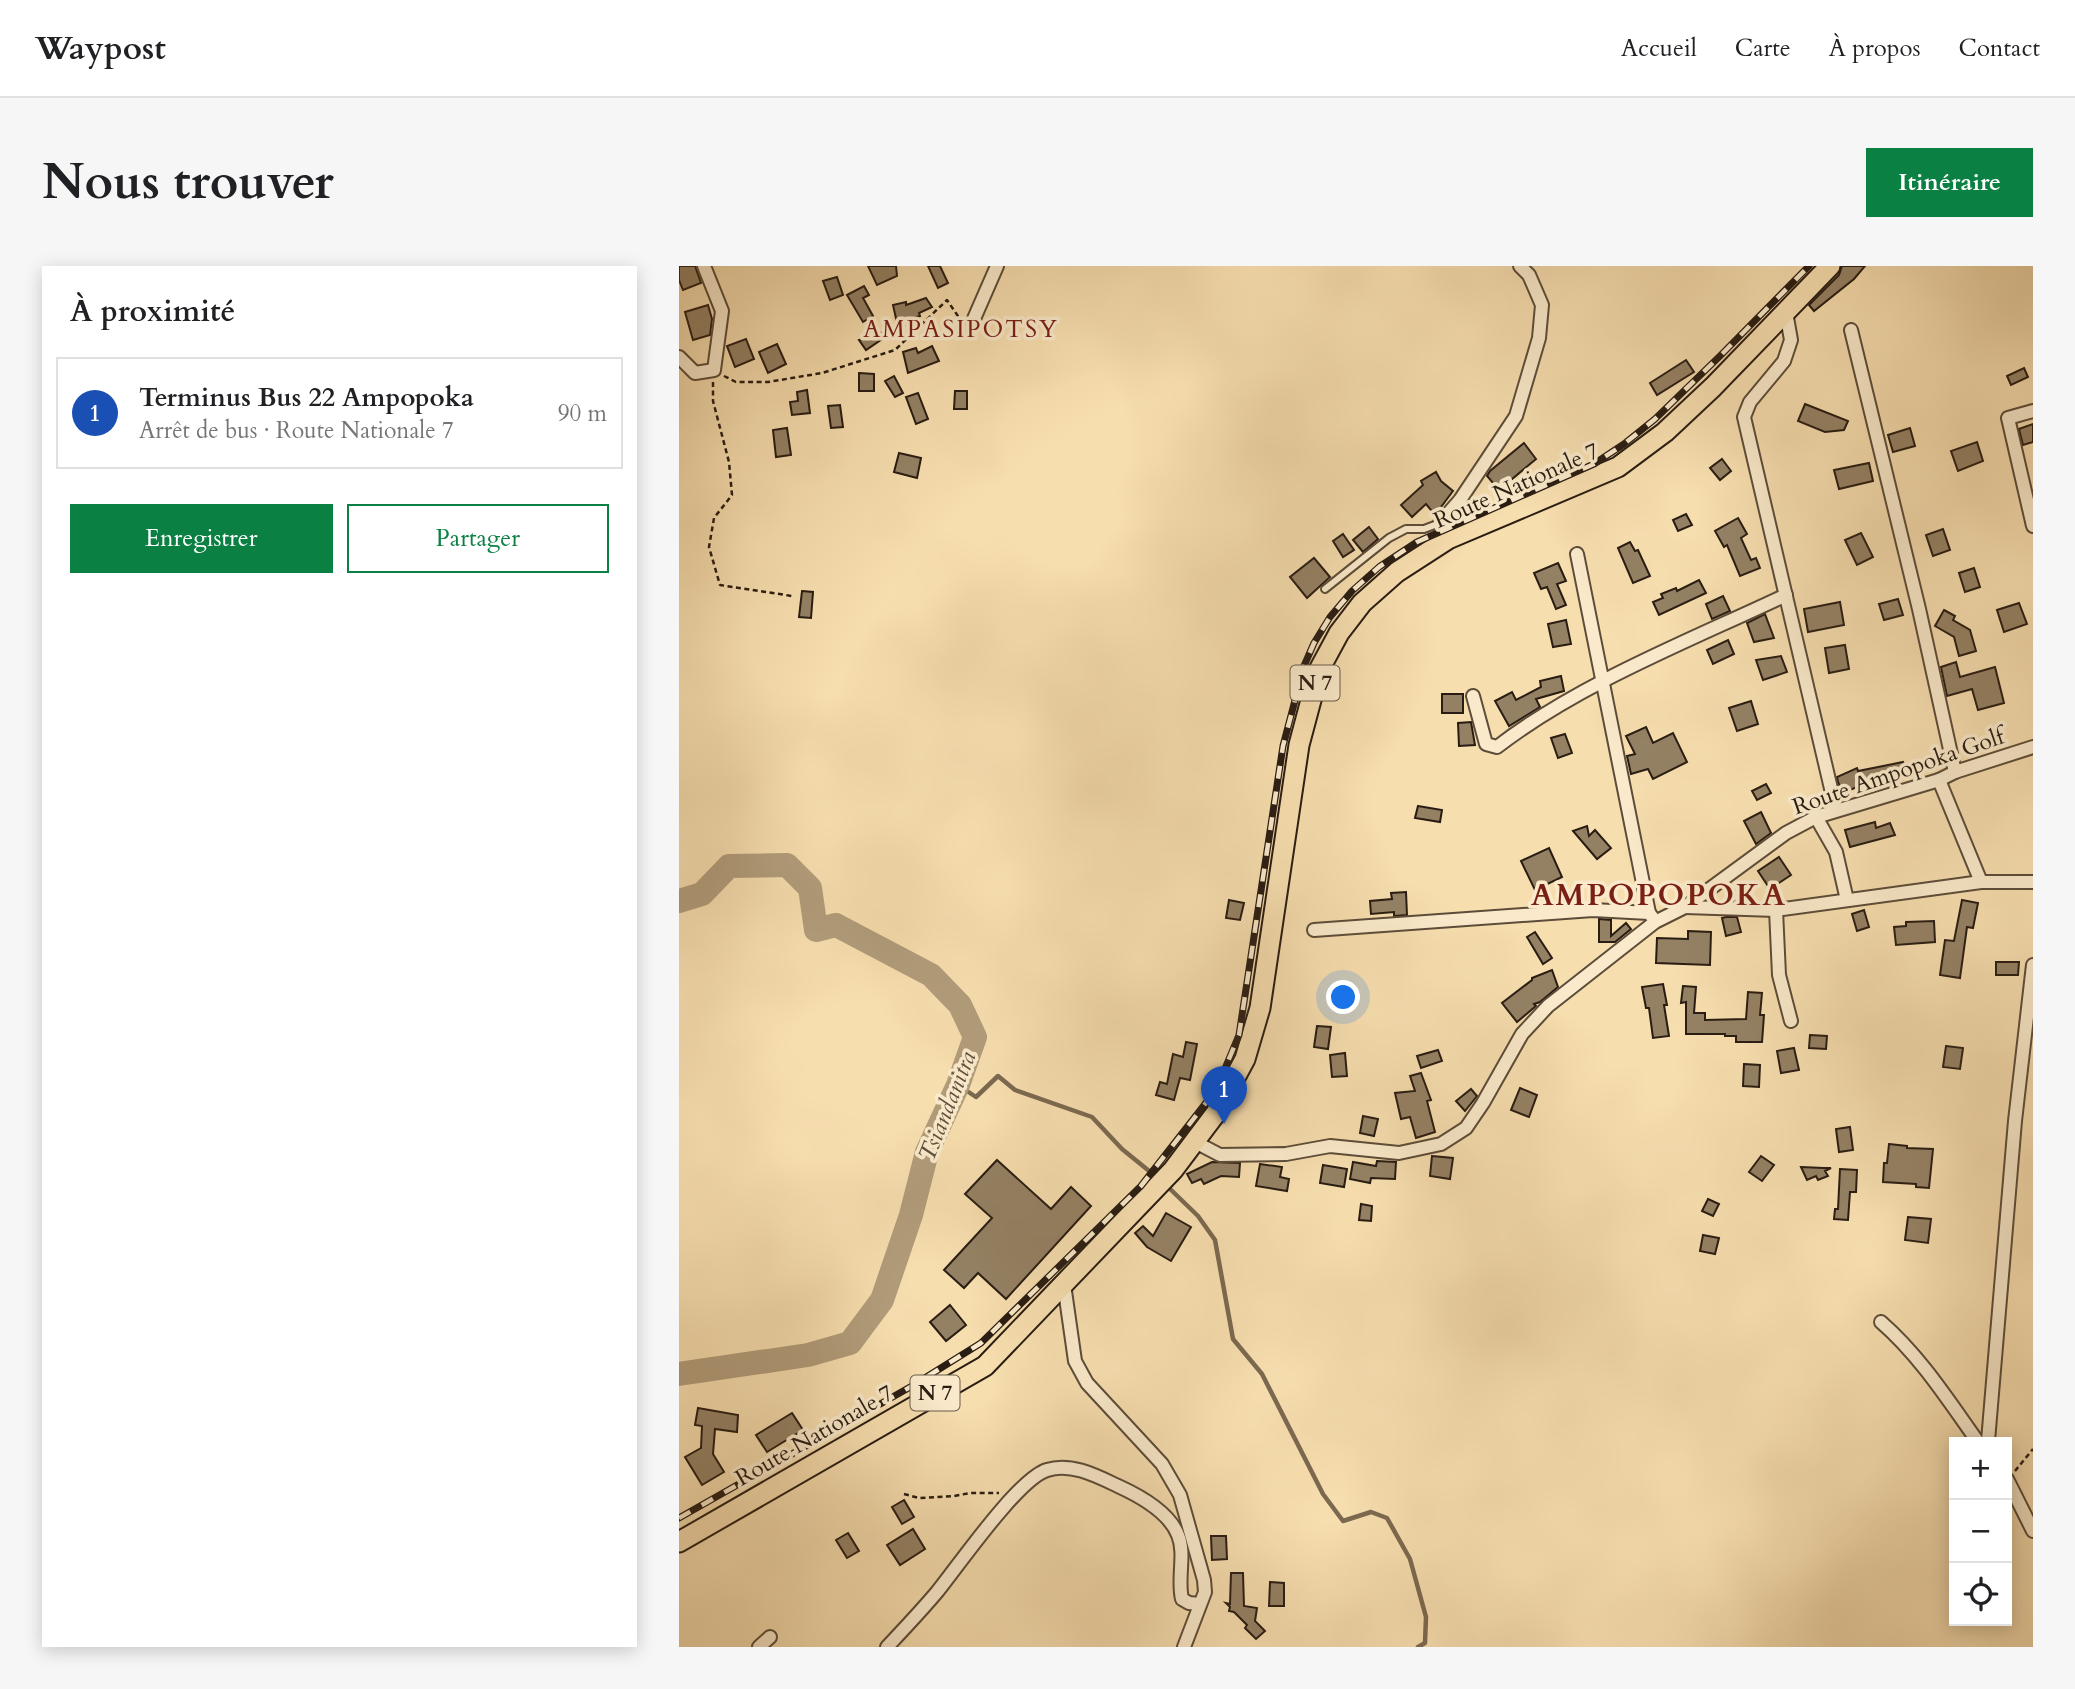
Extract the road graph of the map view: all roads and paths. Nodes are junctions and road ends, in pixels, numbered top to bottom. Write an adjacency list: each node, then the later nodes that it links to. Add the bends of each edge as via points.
1 (705, 266): 9 (street, via 722,311)
2 (997, 266): 6 (street)
3 (1520, 266): 12 (street, via 1542,305 1539,338 1515,416)
4 (1830, 266): 5 (main road, Route Nationale 7 / N 7)
5 (1786, 312): 12 (main road, Route Nationale 7 / N 7, via 1665,432 1618,467); 15 (street, via 1791,340 1783,361 1744,418)
6 (973, 321): 9 (path, via 962,322 947,299 895,350 822,373 736,382)
7 (1851, 330): 20 (street)
8 (679, 358): 9 (street, via 695,373)
9 (713, 370): 16 (path, via 713,401 729,462 732,495 714,518 709,547 720,585)
10 (2033, 411): 11 (street, via 2008,418)
11 (2033, 526)
12 (1444, 531): 14 (lane, via 1406,529); 34 (main road, Route Nationale 7 / N 7, via 1362,603 1319,670 1299,745 1260,1008 1245,1059)
13 (1577, 554): 17 (street)
14 (1325, 589)
15 (1786, 595): 17 (street); 22 (street)
16 (792, 596)
17 (1602, 682): 18 (street, via 1497,747 1486,744); 29 (street)
18 (1473, 696)
19 (2033, 747): 20 (street, Route Ampopoka Golf)
20 (1955, 772): 21 (street, Route Ampopoka Golf)
21 (1939, 780): 22 (street, Route Ampopoka Golf); 24 (street)
22 (1836, 810): 23 (street, Route Ampopoka Golf)
23 (1816, 817): 26 (street, via 1836,852); 27 (street, Route Ampopoka Golf, via 1786,833)
24 (1981, 882): 25 (street); 26 (street)
25 (2033, 882)
26 (1847, 900): 28 (street)
27 (1685, 907): 28 (street); 29 (street, Route Ampopoka Golf)
28 (1776, 910): 33 (street, via 1779,975)
29 (1652, 917): 30 (street, via 1593,910); 34 (street, Route Ampopoka Golf, via 1548,1006 1522,1034 1466,1128 1441,1144 1399,1153 1329,1146 1286,1154 1220,1155)
30 (1314, 930)
31 (2033, 965): 32 (street)
32 (2031, 1006): 38 (street, via 2015,1121)
33 (1791, 1021)
34 (1195, 1142): 35 (main road, Route Nationale 7 / N 7)
35 (1064, 1284): 45 (main road, Route Nationale 7 / N 7, via 985,1366); 46 (street, via 1075,1361 1087,1383 1162,1464 1180,1495 1204,1580)
36 (1881, 1322): 37 (street, via 1918,1359)
37 (1974, 1437)
38 (1988, 1437)
39 (2033, 1449): 40 (path)
40 (2012, 1474)
41 (2012, 1490): 44 (street)
42 (904, 1493): 43 (path, via 919,1498)
43 (1017, 1493): 46 (street, via 1045,1470 1065,1466 1097,1476 1152,1504 1180,1538 1182,1598); 49 (street)
44 (2033, 1531)
45 (679, 1542)
46 (1200, 1604): 50 (street)
47 (771, 1637): 48 (street)
48 (759, 1647)
49 (887, 1647)
50 (1184, 1647)

